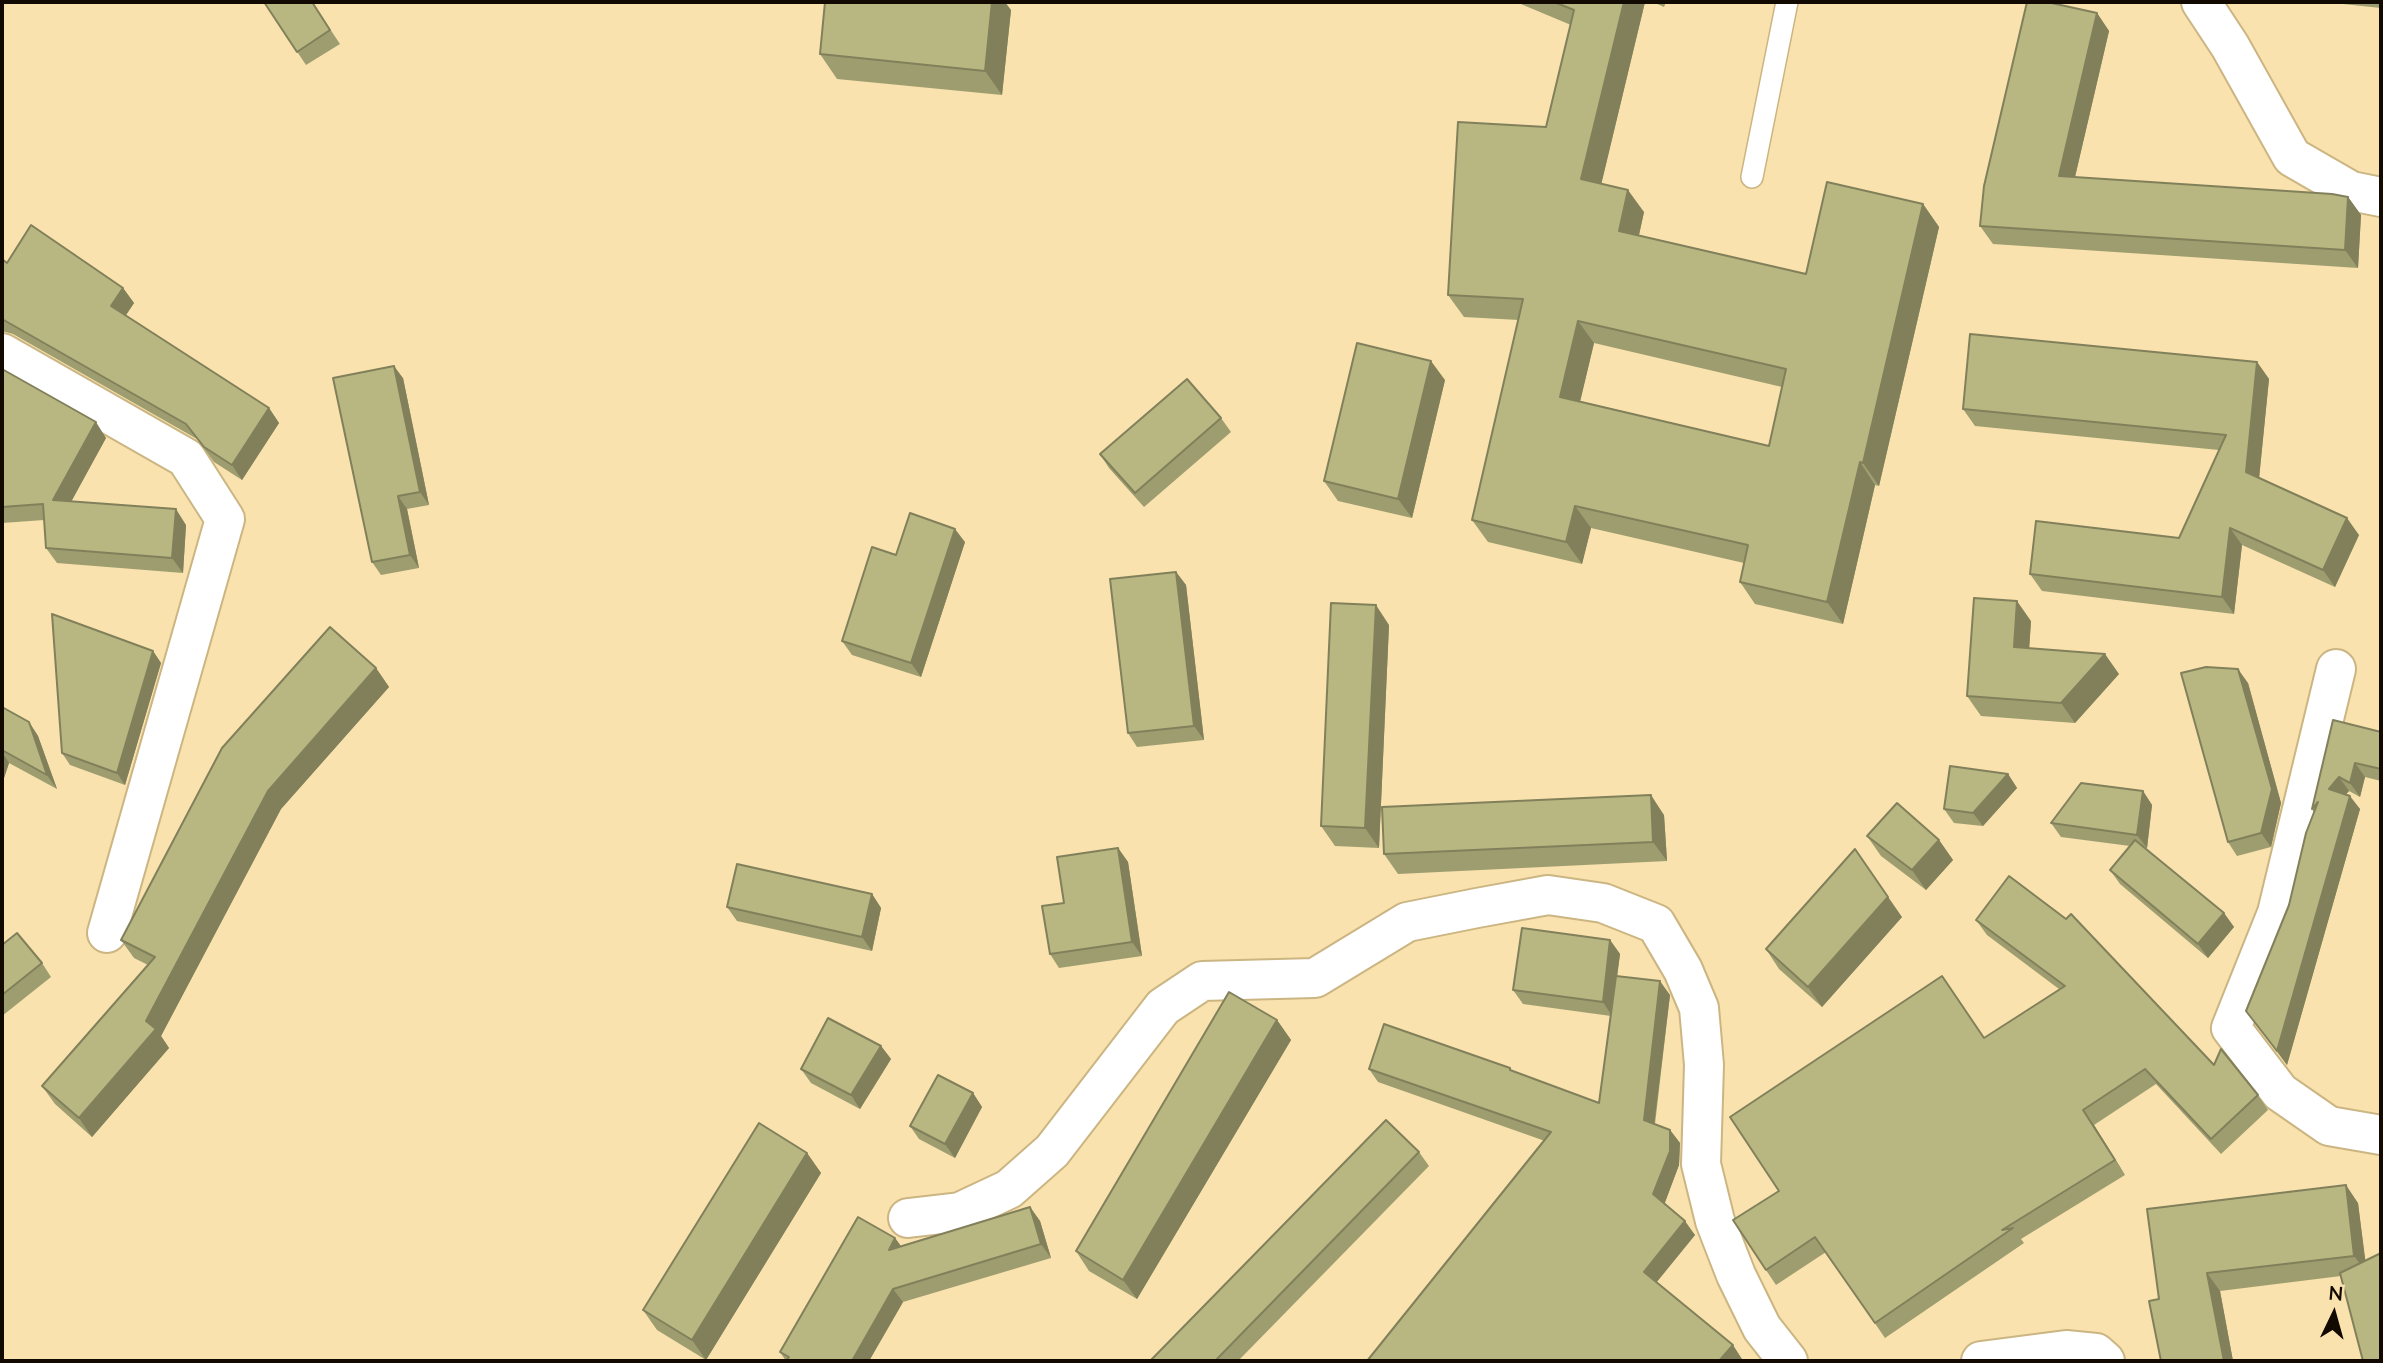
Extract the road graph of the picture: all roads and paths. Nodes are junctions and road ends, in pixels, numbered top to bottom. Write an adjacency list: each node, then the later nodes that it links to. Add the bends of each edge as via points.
1 (1787, 2): 3 (lane)
2 (2201, 2): 4 (street, via 2292,156 2351,191)
3 (1752, 177)
4 (2381, 197)
5 (2, 353): 7 (street, via 186,458 225,519)
6 (2336, 669): 8 (street, via 2277,913 2231,1028 2280,1093 2329,1126)
7 (107, 933)
8 (2381, 1135)
9 (908, 1218): 10 (street, via 960,1212 1009,1189 1052,1151 1163,1007 1202,981 1315,978 1407,922 1466,910 1548,895 1602,903 1656,924 1699,1008 1704,1065 1701,1164 1715,1221 1762,1328)
10 (1788, 1361)
11 (1981, 1361): 12 (street, via 2066,1350 2096,1353)
12 (2105, 1361)

